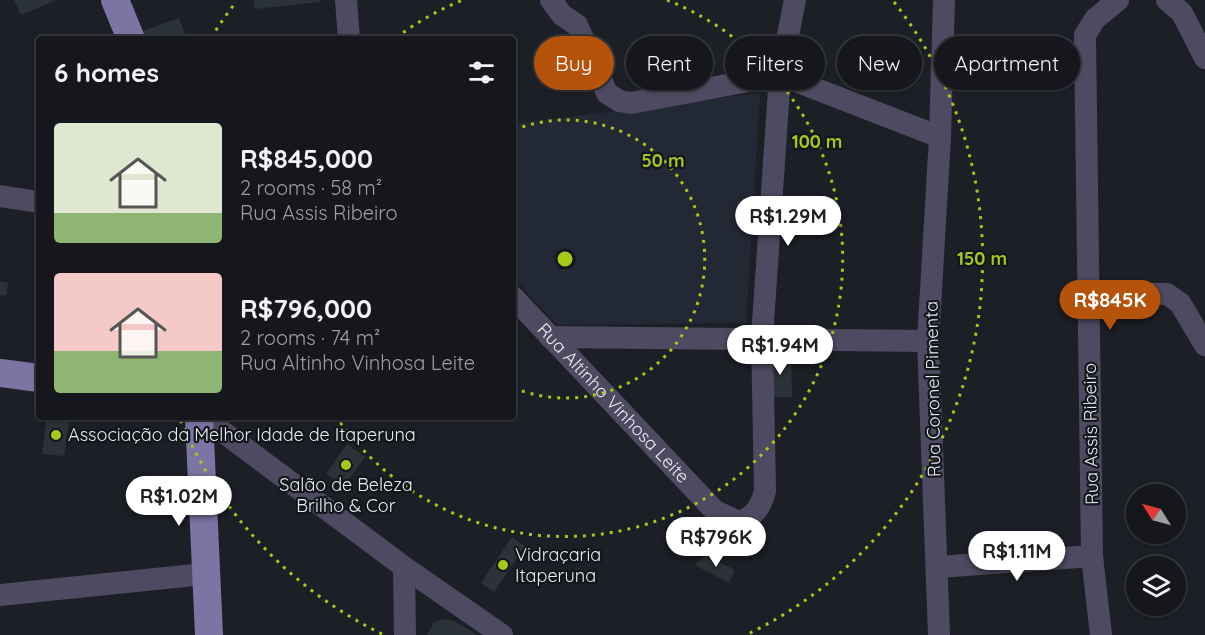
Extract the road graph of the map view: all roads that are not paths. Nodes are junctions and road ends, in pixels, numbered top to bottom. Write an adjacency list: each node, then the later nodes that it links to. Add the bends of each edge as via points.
1 (115, 0): 8 (main road)
2 (346, 0): 9 (street)
3 (551, 0): 12 (street, via 562,15 577,25 607,93 620,101 631,103)
4 (795, 0): 10 (street)
5 (944, 0): 15 (street, Rua Coronel Pimenta)
6 (1118, 0): 18 (street, Rua Assis Ribeiro, via 1095,19 1085,35)
7 (1167, 0): 11 (street, via 1182,14)
8 (130, 36)
9 (349, 36)
10 (788, 36)
11 (1205, 58)
12 (725, 85)
13 (779, 90): 21 (street)
14 (819, 90): 15 (street)
15 (940, 137): 22 (street, Rua Coronel Pimenta)
16 (0, 196): 17 (street)
17 (36, 202)
18 (1090, 293): 23 (street, via 1167,294 1180,303); 28 (street, Rua Assis Ribeiro)
19 (516, 300): 20 (street, Rua Altinho Vinhosa Leite)
20 (550, 337): 21 (street); 21 (street, Rua Altinho Vinhosa Leite, via 715,511 739,522 763,501 765,491)
21 (762, 337): 22 (street)
22 (928, 341): 30 (street, Rua Coronel Pimenta)
23 (1205, 345)
24 (0, 373): 25 (main road)
25 (36, 378)
26 (201, 420): 31 (main road)
27 (205, 420): 29 (street)
28 (1092, 556): 30 (street); 37 (street, Rua Assis Ribeiro)
29 (404, 567): 34 (street); 35 (street)
30 (938, 567): 36 (street, Rua Coronel Pimenta)
31 (204, 574): 32 (street); 33 (main road)
32 (0, 595)
33 (209, 635)
34 (405, 635)
35 (502, 635)
36 (939, 635)
37 (1101, 635)

